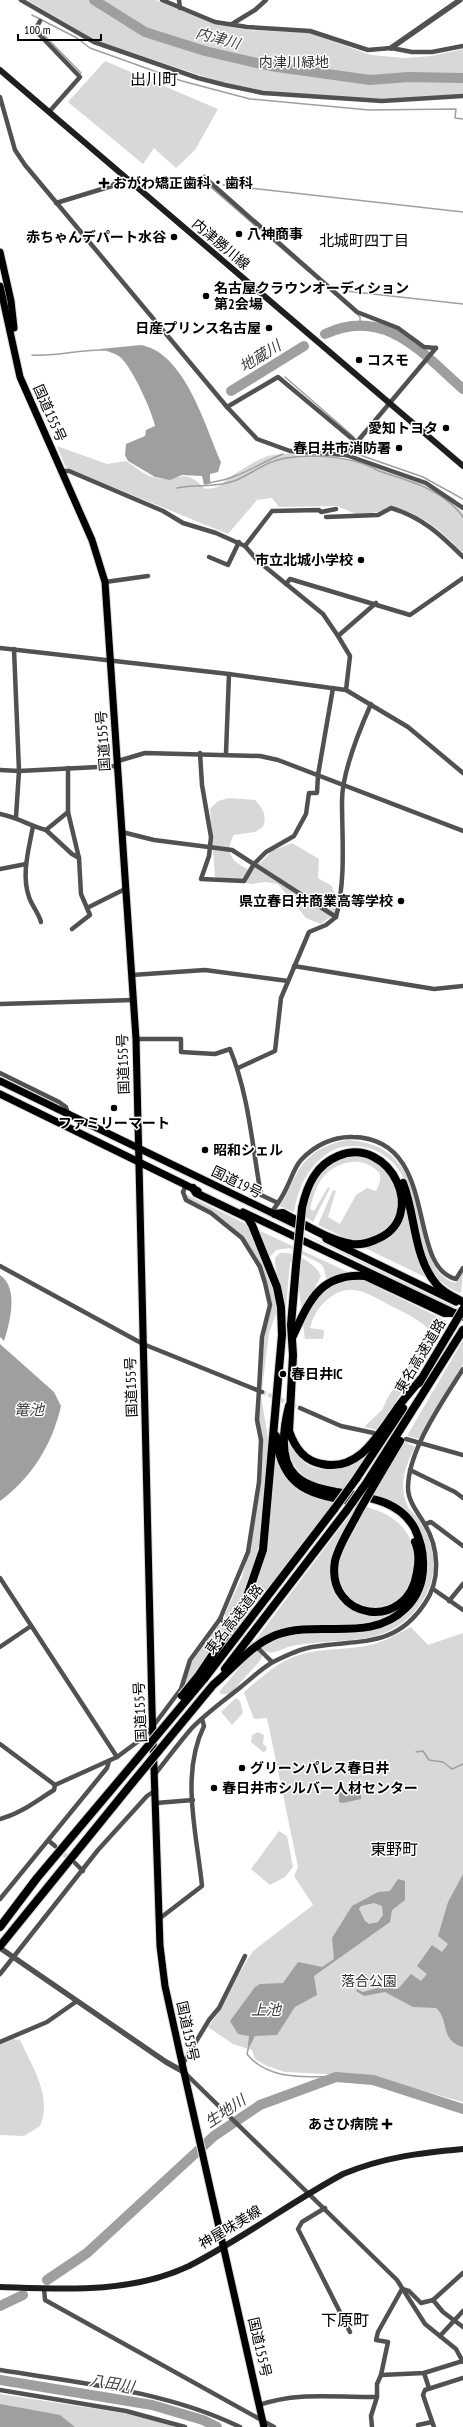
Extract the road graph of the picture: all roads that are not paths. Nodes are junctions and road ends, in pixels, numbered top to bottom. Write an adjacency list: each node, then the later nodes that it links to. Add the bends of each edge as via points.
1 (21, 0): 12 (street, via 94,42 225,85 263,93 375,101)
2 (162, 0): 6 (street)
3 (179, 0): 6 (street)
4 (266, 0): 8 (street)
5 (460, 0): 10 (street)
6 (180, 8): 8 (street, via 215,22)
7 (40, 20): 14 (street, via 35,30 80,77)
8 (232, 24): 10 (street, via 247,28 310,30 368,50)
9 (463, 46): 10 (street, via 432,52)
10 (390, 48)
11 (0, 70): 14 (main road, 内津勝川線)
12 (463, 96)
13 (0, 97): 17 (street, via 15,150)
14 (49, 112): 15 (main road, 内津勝川線)
15 (123, 176): 17 (street, via 112,186); 21 (main road, 内津勝川線)
16 (204, 178): 21 (street, via 357,312 398,328 424,347 436,348)
17 (56, 203): 22 (street)
18 (0, 252): 20 (highway, 国道155号)
19 (0, 286): 20 (highway, 国道155号)
20 (5, 302): 26 (highway, 国道155号, via 25,391)
21 (389, 403): 23 (street); 25 (main road, 内津勝川線)
22 (227, 407): 23 (street, via 278,377); 24 (street, via 257,439 275,447 290,451)
23 (356, 442): 24 (street)
24 (346, 454): 27 (street, via 426,484)
25 (463, 466)
26 (62, 471): 30 (street, via 69,471 163,511 183,523); 36 (highway, 国道155号, via 92,540)
27 (463, 508)
28 (336, 509): 31 (street, via 321,512 272,511)
29 (326, 517): 33 (street, via 378,515 391,508 410,514 435,529)
30 (239, 542): 31 (street); 32 (street, via 228,566)
31 (245, 546): 37 (street, via 258,561)
32 (209, 557)
33 (463, 557)
34 (148, 576): 36 (street)
35 (463, 578): 38 (street, via 414,614)
36 (105, 582): 42 (highway, 国道155号)
37 (286, 584): 38 (street, via 290,579); 39 (street, via 322,614)
38 (376, 603): 39 (street)
39 (338, 636): 45 (street, via 350,656)
40 (0, 648): 41 (street)
41 (14, 649): 42 (street); 52 (street)
42 (111, 660): 43 (street); 49 (highway, 国道155号)
43 (229, 674): 44 (street); 48 (street)
44 (333, 688): 45 (street); 54 (street)
45 (346, 690): 46 (street)
46 (370, 704): 53 (street, via 408,727); 55 (street)
47 (200, 753): 48 (street); 49 (street, via 145,753); 63 (street)
48 (226, 753): 54 (street, via 266,757)
49 (118, 764): 50 (street); 62 (highway, 国道155号)
50 (68, 768): 52 (street); 56 (street)
51 (0, 770): 52 (street)
52 (19, 771): 58 (street)
53 (463, 773)
54 (318, 775): 55 (street); 66 (street, via 317,793 309,793 306,814 294,836 266,852)
55 (344, 784): 61 (street); 70 (street, via 342,860)
56 (68, 812): 60 (street); 64 (street)
57 (0, 814): 58 (street)
58 (16, 817): 59 (street)
59 (33, 826): 60 (street); 65 (street)
60 (46, 830): 64 (street)
61 (463, 831)
62 (122, 832): 63 (street, via 154,840); 68 (highway, 国道155号)
63 (210, 848): 66 (street, via 232,850); 66 (street, via 201,879 244,881)
64 (80, 858): 69 (street, via 81,894)
65 (26, 864): 67 (street); 71 (street, via 28,895)
66 (254, 864): 70 (street)
67 (0, 869)
68 (125, 889): 69 (street); 74 (highway, 国道155号)
69 (87, 908): 72 (street, via 90,916)
70 (336, 917): 73 (street, via 326,925 309,932)
71 (41, 922)
72 (72, 930)
73 (294, 966): 75 (street); 76 (street, via 434,989)
74 (132, 975): 75 (street, via 205,970); 77 (highway, 国道155号)
75 (288, 981): 80 (street, via 281,998 275,1051)
76 (463, 986)
77 (133, 1000): 78 (street); 79 (highway, 国道155号)
78 (0, 1004)
79 (136, 1039): 80 (street, via 182,1039 182,1052 214,1054 230,1050); 85 (highway, 国道155号)
80 (238, 1068): 88 (street, via 247,1102 260,1194)
81 (0, 1074): 84 (street, via 59,1102 66,1107)
82 (0, 1081): 84 (highway, 国道19号)
83 (0, 1094): 86 (highway, 国道19号)
84 (68, 1114): 85 (highway, 国道19号)
85 (138, 1148): 86 (highway, 国道155号); 90 (highway, 国道19号)
86 (140, 1163): 87 (highway, 国道19号); 102 (highway, 国道155号)
87 (189, 1187): 97 (highway, 国道19号); 100 (highway, via 196,1193 248,1218 277,1287); 105 (street, via 183,1192 186,1200 211,1213 242,1238 260,1267 270,1305 262,1337)
88 (278, 1203): 90 (street); 93 (street, via 295,1169 314,1149 339,1138 369,1139 391,1151 405,1166 440,1271 446,1277 456,1279)
89 (300, 1207): 90 (highway, via 309,1183 324,1164 349,1153 367,1154 381,1162 394,1175 401,1192 401,1213 396,1224 382,1238 366,1243 344,1242 283,1213); 91 (highway); 94 (highway, via 308,1175 325,1157 350,1148 377,1154 392,1165 403,1183 416,1238 432,1278 445,1292)
90 (273, 1214): 95 (highway, 国道19号)
91 (294, 1265): 100 (highway, via 288,1319); 101 (highway, via 291,1324)
92 (0, 1266): 102 (street)
93 (463, 1268)
94 (463, 1302)
95 (463, 1306)
96 (463, 1309): 104 (highway, 東名高速道路, bridge)
97 (454, 1313): 98 (highway, 国道19号); 101 (highway, via 444,1314 364,1276 356,1275 334,1280 318,1291 311,1299)
98 (463, 1317)
99 (463, 1330): 114 (highway, 東名高速道路)
100 (282, 1335): 108 (highway)
101 (293, 1336): 106 (highway)
102 (143, 1344): 105 (street); 132 (highway, 国道155号)
103 (463, 1369): 111 (street)
104 (421, 1379): 106 (highway, via 368,1448 355,1460 342,1465 316,1463 302,1455 289,1431); 129 (highway, 東名高速道路, bridge, via 335,1508)
105 (260, 1391): 123 (street, via 257,1420 261,1440 259,1482 253,1526 246,1558)
106 (290, 1406): 130 (highway, via 283,1430 285,1457 292,1469 301,1479 320,1490 373,1499 400,1512 412,1525 421,1543 424,1563 420,1586 410,1604 402,1612 379,1625 358,1629 294,1631 268,1638)
107 (300, 1408): 109 (street, via 341,1426)
108 (275, 1422): 114 (highway, bridge, via 280,1459 286,1472 295,1482 317,1495 380,1506 397,1516 408,1527 418,1555 415,1585 404,1601 388,1611 374,1613 349,1604 338,1589 335,1579 336,1559 359,1512); 129 (highway, via 263,1550 242,1611)
109 (374, 1433)
110 (406, 1439): 111 (street)
111 (421, 1443): 112 (street); 113 (street)
112 (463, 1455)
113 (410, 1470): 115 (street); 116 (street, via 408,1490 413,1507)
114 (370, 1483): 130 (highway, 東名高速道路, bridge)
115 (463, 1498)
116 (425, 1524): 117 (street, via 431,1522); 120 (street, via 435,1549)
117 (463, 1546)
118 (0, 1578): 124 (street)
119 (463, 1584): 121 (street)
120 (433, 1589): 121 (street); 128 (street, via 408,1624 391,1635 361,1643 301,1649)
121 (449, 1601): 122 (street)
122 (463, 1610)
123 (220, 1620): 125 (street); 132 (street, via 190,1660 181,1690)
124 (32, 1626): 126 (street); 134 (street)
125 (230, 1626)
126 (0, 1647)
127 (259, 1649): 128 (street)
128 (272, 1662): 131 (street)
129 (201, 1677): 148 (highway, 東名高速道路, bridge)
130 (213, 1685): 149 (highway, 東名高速道路, bridge)
131 (202, 1719): 136 (street); 139 (street, via 204,1726 199,1736 190,1779)
132 (154, 1725): 134 (street, via 140,1740); 136 (highway, 国道155号)
133 (0, 1744): 137 (street)
134 (117, 1757): 135 (street)
135 (109, 1761): 137 (street); 142 (street, via 107,1768)
136 (156, 1774): 138 (highway, 国道155号)
137 (55, 1785): 141 (street, via 54,1790 25,1809 13,1816)
138 (156, 1790): 140 (highway, 国道155号); 145 (street, via 147,1796)
139 (193, 1800): 140 (street); 147 (street, via 202,1886)
140 (156, 1803): 147 (highway, 国道155号)
141 (0, 1819)
142 (49, 1841): 143 (street); 146 (street)
143 (55, 1846)
144 (75, 1863): 145 (street)
145 (83, 1871): 151 (street)
146 (0, 1899)
147 (159, 1918): 155 (highway, 国道155号, via 165,1986)
148 (1, 1926)
149 (0, 1947): 151 (street)
150 (245, 1956): 155 (street, via 219,2008 208,2020)
151 (14, 1957): 152 (street); 153 (street)
152 (0, 1974)
153 (77, 2000): 154 (street, via 47,2022); 155 (street, via 166,2062)
154 (0, 2042)
155 (183, 2068): 157 (street); 159 (highway, 国道155号)
156 (463, 2150): 157 (main road, 神屋味美線, via 407,2154 384,2160 343,2174)
157 (309, 2192): 158 (street); 159 (main road, 神屋味美線)
158 (325, 2208): 163 (street, via 397,2280); 168 (street, via 302,2222 298,2229)
159 (223, 2246): 162 (main road, 神屋味美線, via 188,2266 132,2283 97,2288); 178 (highway, 国道155号)
160 (463, 2273): 164 (street)
161 (0, 2287): 162 (main road, 神屋味美線)
162 (44, 2288): 179 (street, via 45,2300)
163 (402, 2289): 164 (street, via 409,2290 421,2303); 169 (street, via 425,2324); 173 (street, via 376,2340 388,2342)
164 (433, 2300): 166 (street)
165 (463, 2311): 166 (street)
166 (454, 2321): 167 (street); 169 (street)
167 (463, 2327)
168 (350, 2332)
169 (440, 2336): 170 (street, via 456,2349)
170 (463, 2361): 172 (street)
171 (0, 2370): 183 (street, via 129,2391 209,2413)
172 (424, 2372): 173 (street); 175 (street)
173 (381, 2375): 177 (street, via 377,2384)
174 (463, 2378): 175 (street)
175 (429, 2388): 180 (street, via 424,2395)
176 (0, 2390): 182 (street, via 126,2411)
177 (378, 2397): 178 (street, via 298,2396 278,2398); 185 (street, via 371,2416)
178 (260, 2405): 179 (highway, 国道155号)
179 (264, 2424): 184 (street)
180 (433, 2424): 181 (street)
181 (418, 2425)
182 (185, 2427)
183 (240, 2427)
184 (274, 2427)
185 (372, 2427)

